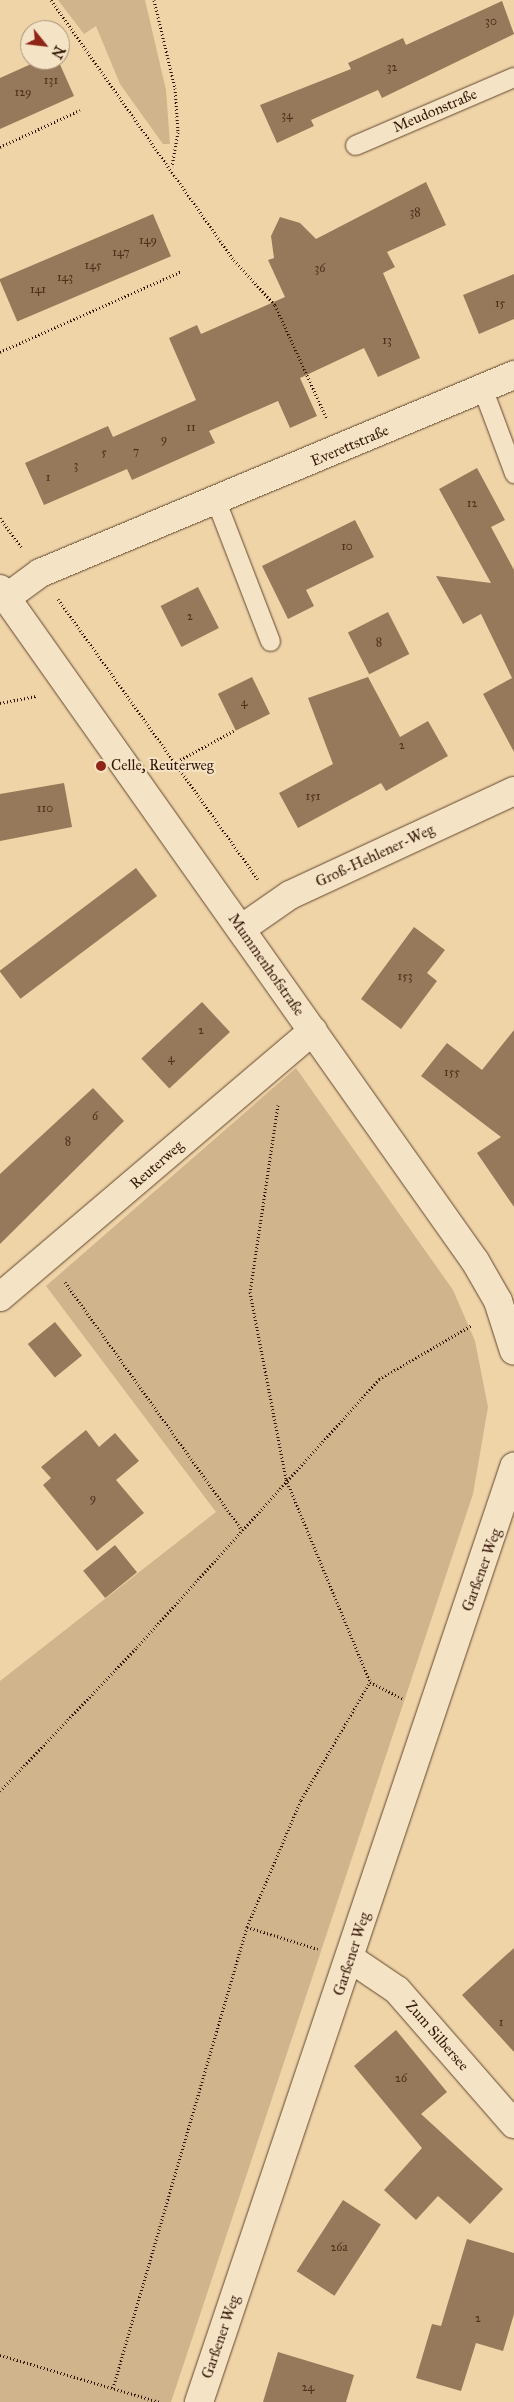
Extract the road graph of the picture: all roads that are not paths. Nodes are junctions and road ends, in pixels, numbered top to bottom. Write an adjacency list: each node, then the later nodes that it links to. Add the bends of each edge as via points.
1 (514, 76): 2 (lane, Meudonstraße)
2 (355, 145)
3 (514, 375): 4 (street, Everettstraße)
4 (483, 390): 5 (lane); 6 (street, Everettstraße)
5 (514, 473)
6 (216, 501): 7 (street, Everettstraße, via 40,573); 8 (lane)
7 (3, 593): 10 (street, Mummenhofstraße)
8 (270, 640)
9 (514, 791): 10 (street, Groß-Hehlener-Weg, via 276,904)
10 (241, 929): 11 (street, Mummenhofstraße)
11 (313, 1032): 12 (street, Reuterweg, via 49,1259); 13 (street, Mummenhofstraße, via 475,1261 498,1301)
12 (0, 1297)
13 (514, 1351)
14 (514, 1468): 15 (street, Garßener Weg, via 505,1505 431,1712)
15 (351, 1959): 16 (street, Zum Silbersee, via 396,1990); 17 (street, Garßener Weg)
16 (514, 2124)
17 (199, 2402)

